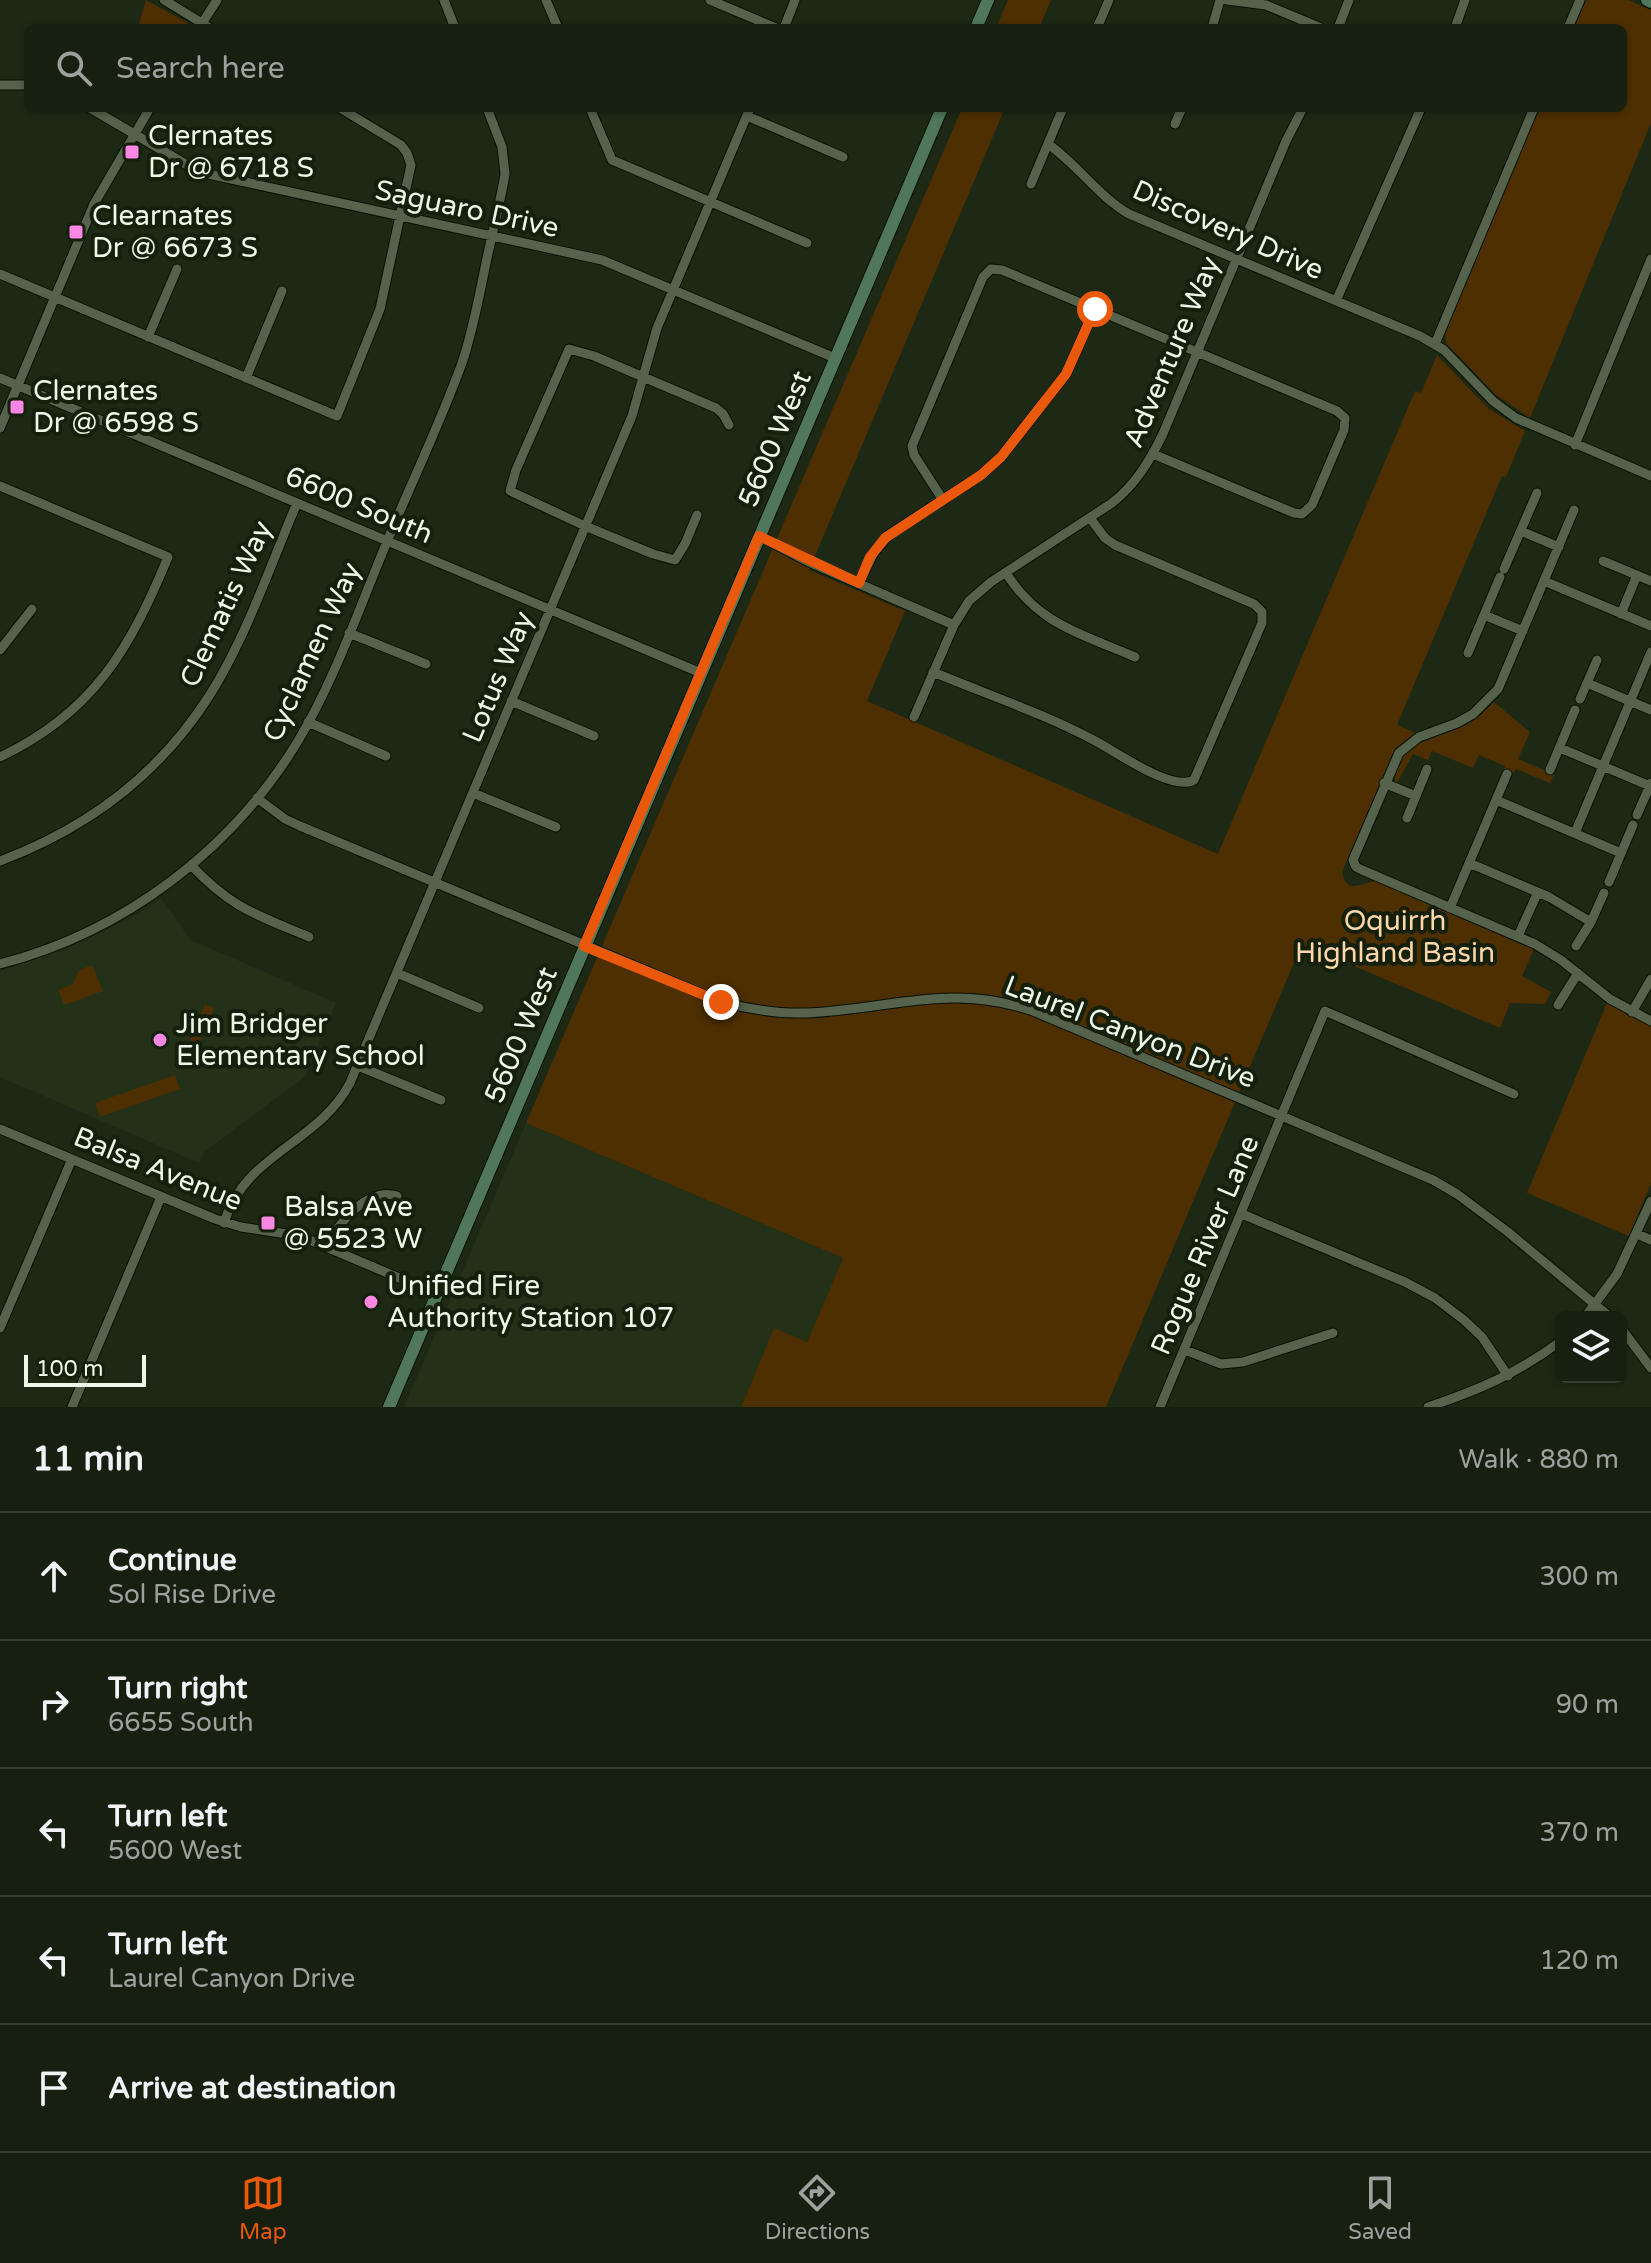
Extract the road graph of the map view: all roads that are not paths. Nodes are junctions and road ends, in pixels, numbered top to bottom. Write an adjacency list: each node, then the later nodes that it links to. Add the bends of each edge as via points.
1 (164, 0): 14 (street)
2 (217, 0): 15 (street)
3 (444, 0): 16 (street)
4 (546, 0): 17 (street)
5 (710, 0): 18 (street)
6 (795, 0): 19 (street)
7 (988, 0): 20 (main road)
8 (1109, 0): 21 (street)
9 (1220, 0): 22 (street)
10 (1227, 0): 23 (street, via 1263,4)
11 (1349, 0): 24 (street)
12 (1465, 0): 25 (street)
13 (1580, 0): 26 (street)
14 (201, 24)
15 (205, 24)
16 (453, 24)
17 (556, 24)
18 (767, 24)
19 (786, 24)
20 (978, 24)
21 (1099, 24)
22 (1213, 24)
23 (1311, 24)
24 (1340, 24)
25 (1456, 24)
26 (1570, 24)
27 (0, 85): 28 (street)
28 (24, 85)
29 (97, 112): 42 (street, Saguaro Drive)
30 (148, 112): 42 (street)
31 (347, 112): 47 (street, via 407,153 411,165)
32 (489, 112): 48 (street, Cyclamen Way, via 505,166)
33 (593, 112): 46 (street, via 612,160)
34 (748, 112): 44 (street); 46 (street, Lotus Way)
35 (940, 112): 62 (main road, 5600 West)
36 (1061, 112): 43 (street)
37 (1180, 112): 41 (street)
38 (1301, 112): 50 (street, Adventure Way)
39 (1419, 112): 57 (street)
40 (1532, 112): 60 (street)
41 (1175, 124)
42 (134, 134): 47 (street, Saguaro Drive, via 208,175); 56 (street, via 94,204)
43 (1048, 144): 45 (street); 50 (street, Discovery Drive, via 1119,208)
44 (843, 157)
45 (1031, 184)
46 (710, 202): 49 (street); 54 (street, Lotus Way)
47 (400, 217): 48 (street, Saguaro Drive); 65 (street, via 380,309 337,416)
48 (492, 237): 54 (street, Saguaro Drive, via 602,260); 82 (street, Cyclamen Way, via 461,366)
49 (807, 243)
50 (1236, 259): 57 (street, Discovery Drive); 61 (street, Adventure Way)
51 (1651, 259): 69 (street)
52 (177, 269): 59 (street)
53 (0, 274): 56 (street)
54 (673, 289): 62 (street, Saguaro Drive); 63 (street, Lotus Way)
55 (282, 291): 65 (street)
56 (55, 297): 59 (street); 66 (street)
57 (1336, 301): 60 (street, Discovery Drive)
58 (1095, 309): 61 (street); 74 (street, via 1060,384 992,467); 74 (street, via 999,269 983,277 912,446)
59 (148, 337): 65 (street)
60 (1435, 344): 69 (street, Discovery Drive, via 1503,411)
61 (1197, 352): 70 (street, Adventure Way); 70 (street, via 1344,416 1344,430 1312,505 1304,513 1294,513)
62 (835, 358): 81 (main road, 5600 West)
63 (642, 377): 67 (street, via 716,408); 79 (street, Lotus Way, via 632,416); 79 (street, via 569,349 510,491)
64 (0, 378): 66 (street, 6600 South)
65 (246, 378)
66 (18, 386): 68 (street); 75 (street, 6600 South)
67 (729, 425)
68 (0, 428)
69 (1575, 445): 71 (street, Discovery Drive)
70 (1153, 454): 78 (street, Adventure Way, via 1128,490)
71 (1651, 476)
72 (0, 486): 117 (street, via 168,557 137,629 103,679 52,726)
73 (1537, 493): 80 (street)
74 (943, 500): 89 (street, via 885,538)
75 (297, 503): 82 (street, 6600 South); 134 (street, Clematis Way, via 223,673 164,756 97,813)
76 (1574, 510): 83 (street)
77 (697, 515): 79 (street, via 675,560)
78 (1090, 518): 85 (street, Adventure Way); 104 (street, via 1115,545 1257,605 1262,612 1262,623 1196,778 1182,784 1149,771 1091,739)
79 (585, 526): 91 (street, Lotus Way)
80 (1521, 531): 83 (street); 93 (street)
81 (759, 536): 89 (street); 105 (main road, 5600 West)
82 (387, 541): 91 (street, 6600 South); 97 (street, Cyclamen Way)
83 (1559, 547): 87 (street)
84 (1603, 561): 86 (street)
85 (1006, 573): 94 (street, Adventure Way, via 969,601); 101 (street, via 1028,603 1049,620)
86 (1637, 575): 88 (street); 92 (street)
87 (1544, 581): 92 (street); 96 (street)
88 (1651, 581)
89 (859, 583): 94 (street)
90 (32, 609): 98 (street)
91 (550, 610): 105 (street, 6600 South); 108 (street, Lotus Way)
92 (1621, 614): 95 (street)
93 (1484, 615): 96 (street); 100 (street)
94 (954, 625): 104 (street, Adventure Way)
95 (1651, 626)
96 (1523, 631): 122 (street, via 1488,700 1463,720 1411,741)
97 (349, 633): 103 (street); 113 (street, Cyclamen Way)
98 (0, 650)
99 (1651, 652): 109 (street)
100 (1468, 653)
101 (1135, 657)
102 (1597, 660): 106 (street)
103 (426, 664)
104 (933, 672): 112 (street, Adventure Way)
105 (701, 673): 145 (main road, 5600 West)
106 (1587, 683): 107 (street); 109 (street)
107 (1580, 699)
108 (511, 701): 114 (street); 124 (street, Lotus Way)
109 (1630, 701): 111 (street); 118 (street)
110 (1575, 710): 115 (street)
111 (1651, 710)
112 (914, 717)
113 (308, 722): 116 (street); 126 (street, Cyclamen Way)
114 (594, 736)
115 (1560, 748): 118 (street); 120 (street)
116 (386, 756)
117 (0, 757)
118 (1603, 766): 123 (street); 132 (street)
119 (1427, 769): 125 (street)
120 (1550, 770)
121 (1507, 774): 127 (street)
122 (1384, 783): 125 (street); 141 (street, via 1354,854 1356,867)
123 (1650, 784): 128 (street)
124 (473, 793): 131 (street); 138 (street, Lotus Way)
125 (1416, 796): 129 (street)
126 (257, 798): 136 (street, Cyclamen Way); 138 (street, Laurel Canyon Drive, via 292,823)
127 (1496, 800): 132 (street); 135 (street)
128 (1637, 815)
129 (1407, 818)
130 (1633, 825): 133 (street)
131 (556, 827)
132 (1575, 833): 133 (street)
133 (1621, 853): 137 (street)
134 (0, 861)
135 (1469, 863): 139 (street); 141 (street)
136 (191, 865): 144 (street, via 235,905); 147 (street, Cyclamen Way, via 93,930)
137 (1609, 882)
138 (435, 883): 145 (street, Laurel Canyon Drive); 148 (street, Lotus Way)
139 (1538, 892): 142 (street); 143 (street)
140 (1604, 893): 142 (street)
141 (1450, 908): 143 (street)
142 (1591, 922): 146 (street)
143 (1518, 936): 149 (street)
144 (309, 937)
145 (584, 946): 158 (street, Laurel Canyon Drive, via 706,997 766,1011 820,1012 947,996 1005,1003); 169 (main road, 5600 West)
146 (1576, 946)
147 (0, 964)
148 (397, 973): 152 (street); 155 (street, Lotus Way)
149 (1578, 973): 151 (street); 153 (street)
150 (1651, 979): 153 (street)
151 (1558, 1005)
152 (479, 1008)
153 (1632, 1012): 154 (street)
154 (1651, 1021)
155 (358, 1066): 157 (street); 165 (street, Lotus Way, via 329,1113 247,1179)
156 (1514, 1094): 158 (street, Rogue River Lane, via 1325,1011)
157 (441, 1100)
158 (1282, 1117): 164 (street, Rogue River Lane); 170 (street, Laurel Canyon Drive, via 1457,1194)
159 (0, 1129): 160 (street, Balsa Avenue)
160 (72, 1159): 162 (street, Balsa Avenue); 173 (street)
161 (397, 1196): 168 (street, via 372,1198 339,1224)
162 (161, 1197): 165 (street, Balsa Avenue); 180 (street)
163 (1651, 1201): 166 (street)
164 (1242, 1214): 177 (street, Rogue River Lane); 179 (street, via 1435,1298 1482,1337)
165 (224, 1223): 168 (street, Balsa Avenue, via 291,1234)
166 (1637, 1234): 167 (street); 170 (street)
167 (1651, 1240)
168 (327, 1247): 169 (street, Balsa Avenue)
169 (437, 1294): 181 (main road, 5600 West)
170 (1596, 1304): 171 (street); 172 (street, Laurel Canyon Drive)
171 (1590, 1311)
172 (1604, 1311)
173 (0, 1328)
174 (1333, 1333): 177 (street, via 1243,1362 1221,1364)
175 (1627, 1336): 178 (street)
176 (1555, 1346): 179 (street)
177 (1185, 1350): 182 (street, Rogue River Lane)
178 (1651, 1368)
179 (1508, 1376): 183 (street)
180 (72, 1407)
181 (389, 1407)
182 (1160, 1407)
183 (1428, 1407)

